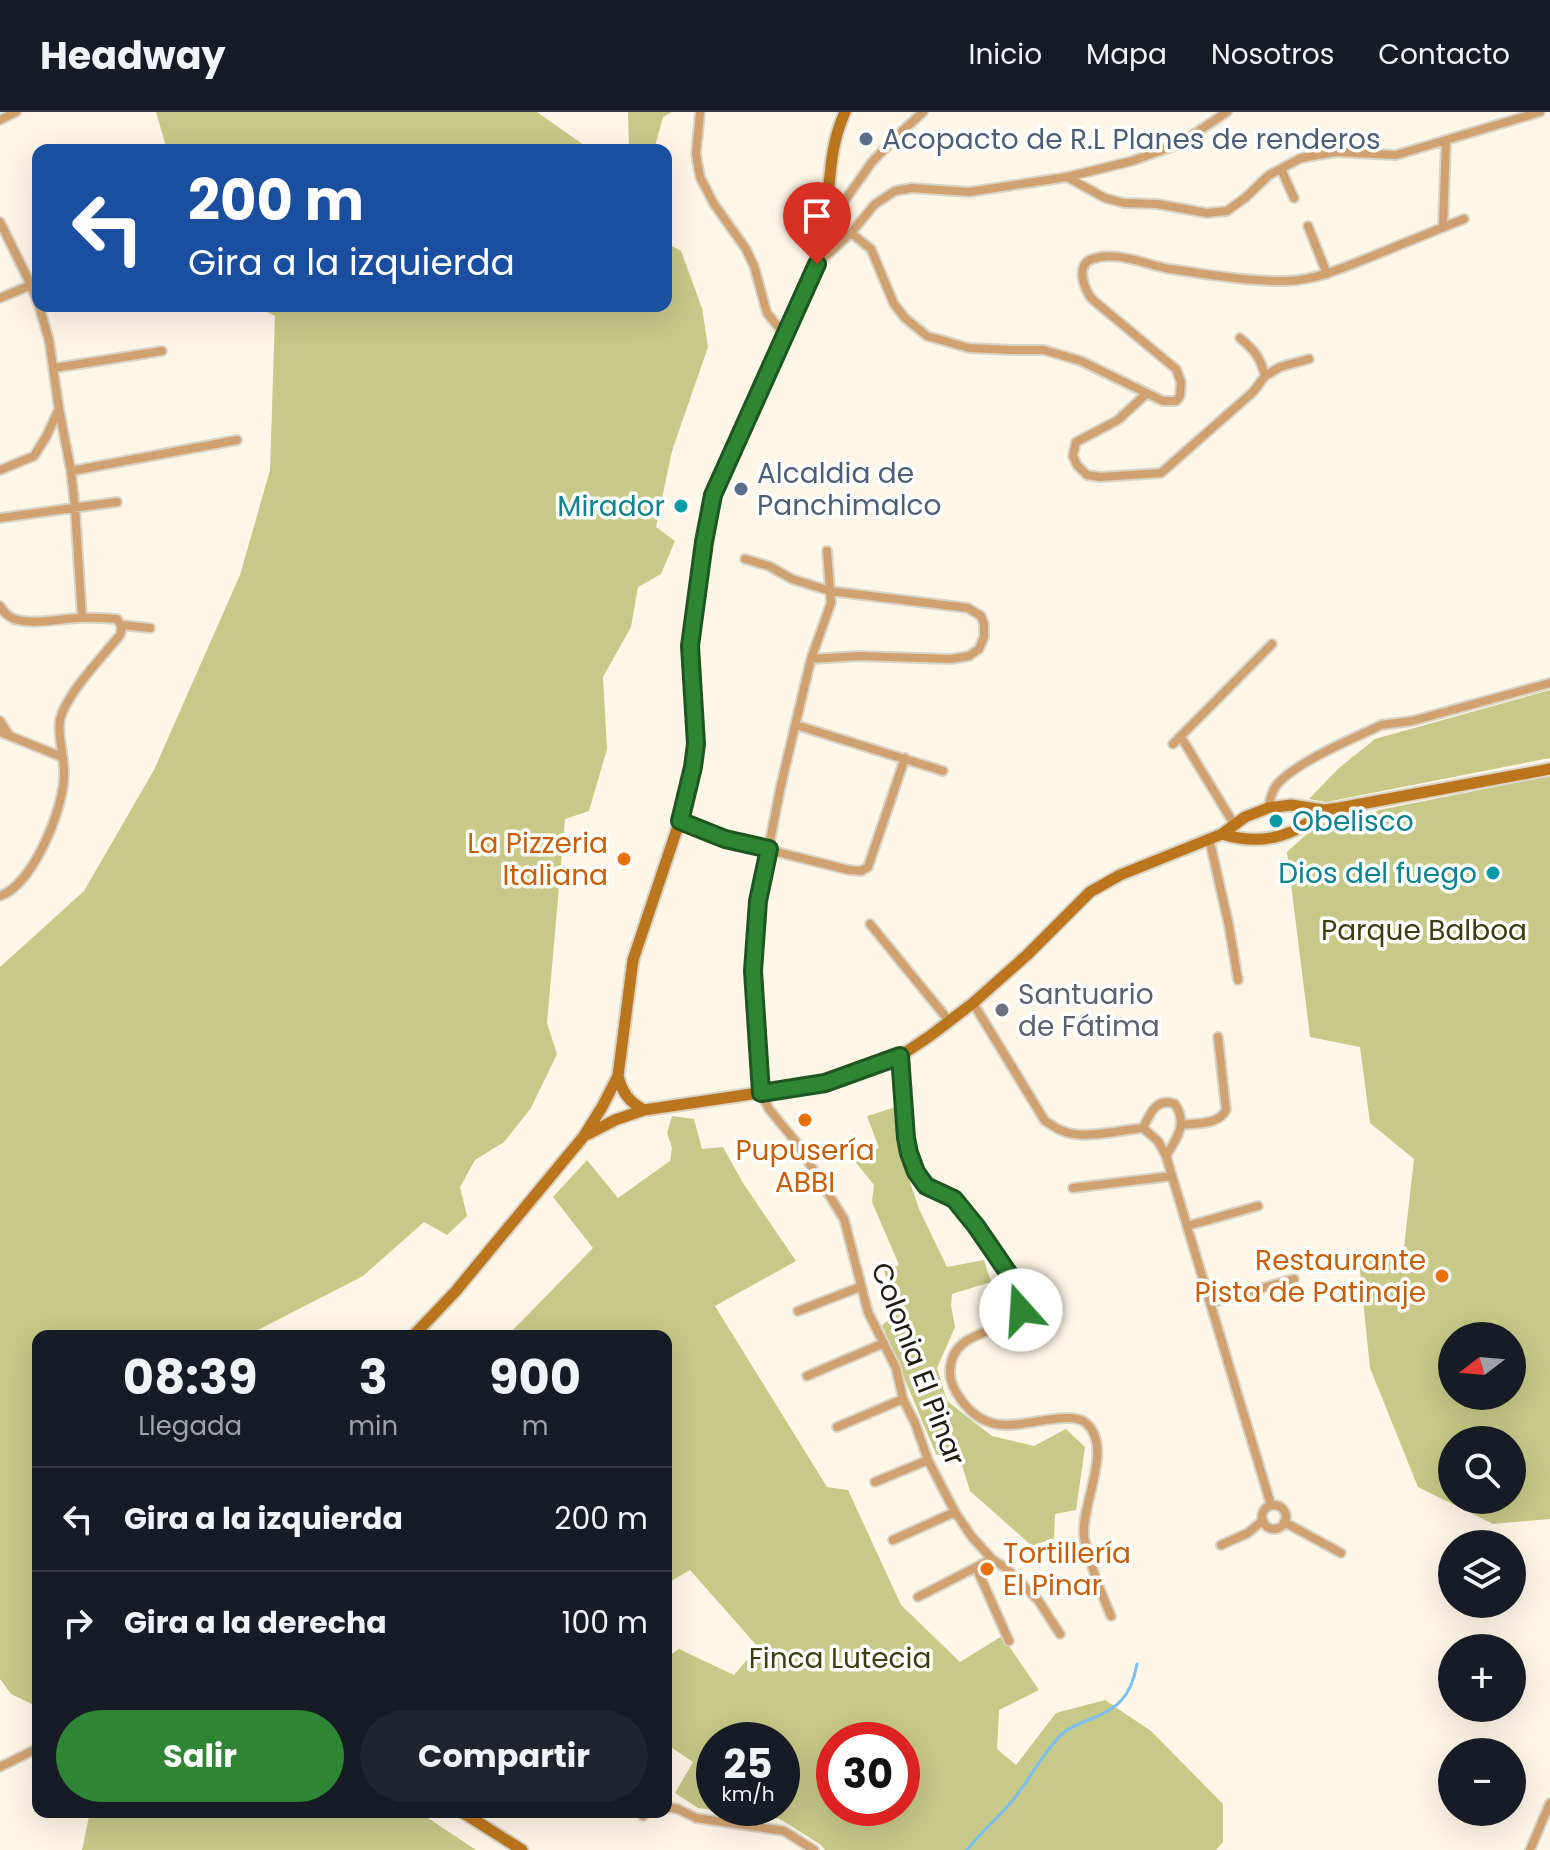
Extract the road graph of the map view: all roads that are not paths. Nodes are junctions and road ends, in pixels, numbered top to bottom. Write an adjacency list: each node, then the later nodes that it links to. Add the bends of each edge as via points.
1 (16, 112): 7 (street)
2 (700, 112): 26 (street, via 700,177 746,249 767,313)
3 (845, 112): 12 (main road, via 831,156)
4 (923, 112): 13 (street, via 872,162)
5 (1227, 112): 10 (street, via 1179,144)
6 (1540, 112): 8 (street)
7 (0, 120)
8 (1446, 141): 9 (street, via 1396,155 1335,152 1301,158); 17 (street)
9 (1281, 169): 10 (street, via 1227,211 1207,213 1124,203); 11 (street)
10 (1067, 177): 19 (street, via 969,192 895,191 875,204)
11 (1294, 198)
12 (828, 202): 13 (main road); 18 (main road)
13 (841, 207): 18 (street)
14 (1464, 219): 17 (street)
15 (0, 222): 22 (street)
16 (1308, 226): 21 (street)
17 (1443, 227): 21 (street)
18 (824, 230): 20 (main road)
19 (851, 233): 20 (street); 32 (street, via 871,249 894,304 927,336 969,348 1044,350 1081,361)
20 (817, 264): 26 (main road)
21 (1327, 274): 32 (street, via 1259,280 1108,256 1088,260 1083,276 1088,294 1179,374 1176,401)
22 (31, 285): 23 (street); 24 (street)
23 (32, 288)
24 (0, 298)
25 (40, 312): 30 (street)
26 (785, 335): 59 (main road, via 716,486 708,517 690,646 696,744)
27 (1240, 338): 31 (street, via 1262,361)
28 (162, 351): 30 (street)
29 (1309, 359): 31 (street)
30 (54, 368): 33 (street)
31 (1265, 376): 32 (street, via 1161,473 1087,475 1073,456 1076,442 1118,420)
32 (1146, 394)
33 (59, 409): 35 (street, via 34,456); 36 (street)
34 (237, 440): 36 (street)
35 (0, 470)
36 (71, 471): 38 (street)
37 (117, 502): 38 (street)
38 (75, 508): 39 (street); 44 (street)
39 (0, 518)
40 (827, 551): 42 (street)
41 (745, 559): 42 (street)
42 (830, 591): 48 (street, via 831,603); 48 (street, via 968,608 981,616 984,637 969,656 951,659)
43 (0, 606): 44 (street, via 16,620)
44 (82, 618): 45 (street, via 117,619)
45 (122, 625): 46 (street); 53 (street, via 120,635 74,691 60,721)
46 (150, 628)
47 (1272, 644): 60 (street, via 1177,741)
48 (811, 659): 51 (street)
49 (1550, 683): 57 (street, via 1381,725 1286,777 1274,789)
50 (0, 721): 52 (street)
51 (796, 725): 54 (street); 63 (street)
52 (5, 734): 53 (street)
53 (62, 757): 64 (street, via 62,800 44,846 18,884)
54 (905, 758): 56 (street); 63 (street, via 868,867 849,870)
55 (1550, 769): 58 (main road)
56 (943, 771)
57 (1268, 808): 58 (main road, via 1302,805); 60 (main road)
58 (1324, 810): 61 (main road, via 1283,836 1246,840)
59 (680, 821): 63 (street); 71 (main road, via 633,960)
60 (1234, 824): 61 (main road)
61 (1222, 834): 62 (main road)
62 (1209, 838): 66 (street); 67 (main road, via 1090,892)
63 (769, 849): 72 (street, via 758,901 753,971)
64 (0, 896)
65 (870, 924): 68 (street)
66 (1238, 980)
67 (973, 1003): 68 (main road); 75 (street, via 1045,1121 1070,1133)
68 (950, 1022): 70 (main road)
69 (1218, 1037): 74 (street, via 1226,1110 1215,1121)
70 (900, 1056): 72 (main road, via 825,1083); 103 (street, via 906,1138 916,1172 926,1186 954,1199 1024,1296 1021,1310 1006,1323 963,1341 952,1357 949,1375 954,1390 988,1422 1006,1426 1075,1418 1086,1423 1098,1454 1084,1534)
71 (618, 1076): 73 (main road, via 624,1093); 76 (main road)
72 (761, 1093): 73 (main road); 83 (street, Colonia El Pinar, via 844,1219)
73 (644, 1110): 76 (main road)
74 (1182, 1125): 75 (street, via 1175,1104 1168,1102 1151,1110); 77 (street)
75 (1143, 1128): 77 (street)
76 (584, 1136): 86 (main road)
77 (1166, 1156): 78 (street)
78 (1172, 1176): 79 (street); 81 (street)
79 (1073, 1188)
80 (1258, 1206): 81 (street)
81 (1187, 1226): 84 (street)
82 (1294, 1279): 84 (street)
83 (860, 1287): 85 (street); 87 (street, Colonia El Pinar)
84 (1210, 1303): 93 (street)
85 (798, 1311)
86 (419, 1330)
87 (884, 1343): 88 (street); 89 (street, Colonia El Pinar)
88 (807, 1376)
89 (903, 1399): 90 (street); 91 (street, Colonia El Pinar)
90 (837, 1427)
91 (928, 1460): 92 (street); 94 (street, Colonia El Pinar)
92 (875, 1482)
93 (1271, 1505): 95 (street); 96 (street, via 1285,1512)
94 (955, 1512): 97 (street); 100 (street, Colonia El Pinar)
95 (1263, 1520): 96 (street, via 1270,1528); 98 (street)
96 (1284, 1522): 99 (street)
97 (893, 1540)
98 (1221, 1545)
99 (1341, 1553)
100 (992, 1559): 101 (street); 104 (street, Colonia El Pinar, via 1038,1600)
101 (976, 1567): 102 (street); 105 (street)
102 (918, 1597)
103 (1111, 1616)
104 (1060, 1634)
105 (1009, 1641)
106 (32, 1751): 107 (street)
107 (0, 1767)
108 (1550, 1803): 113 (street)
109 (672, 1808): 112 (street, via 696,1818 784,1831)
110 (471, 1818): 111 (main road)
111 (522, 1850)
112 (814, 1850)
113 (1530, 1850)

